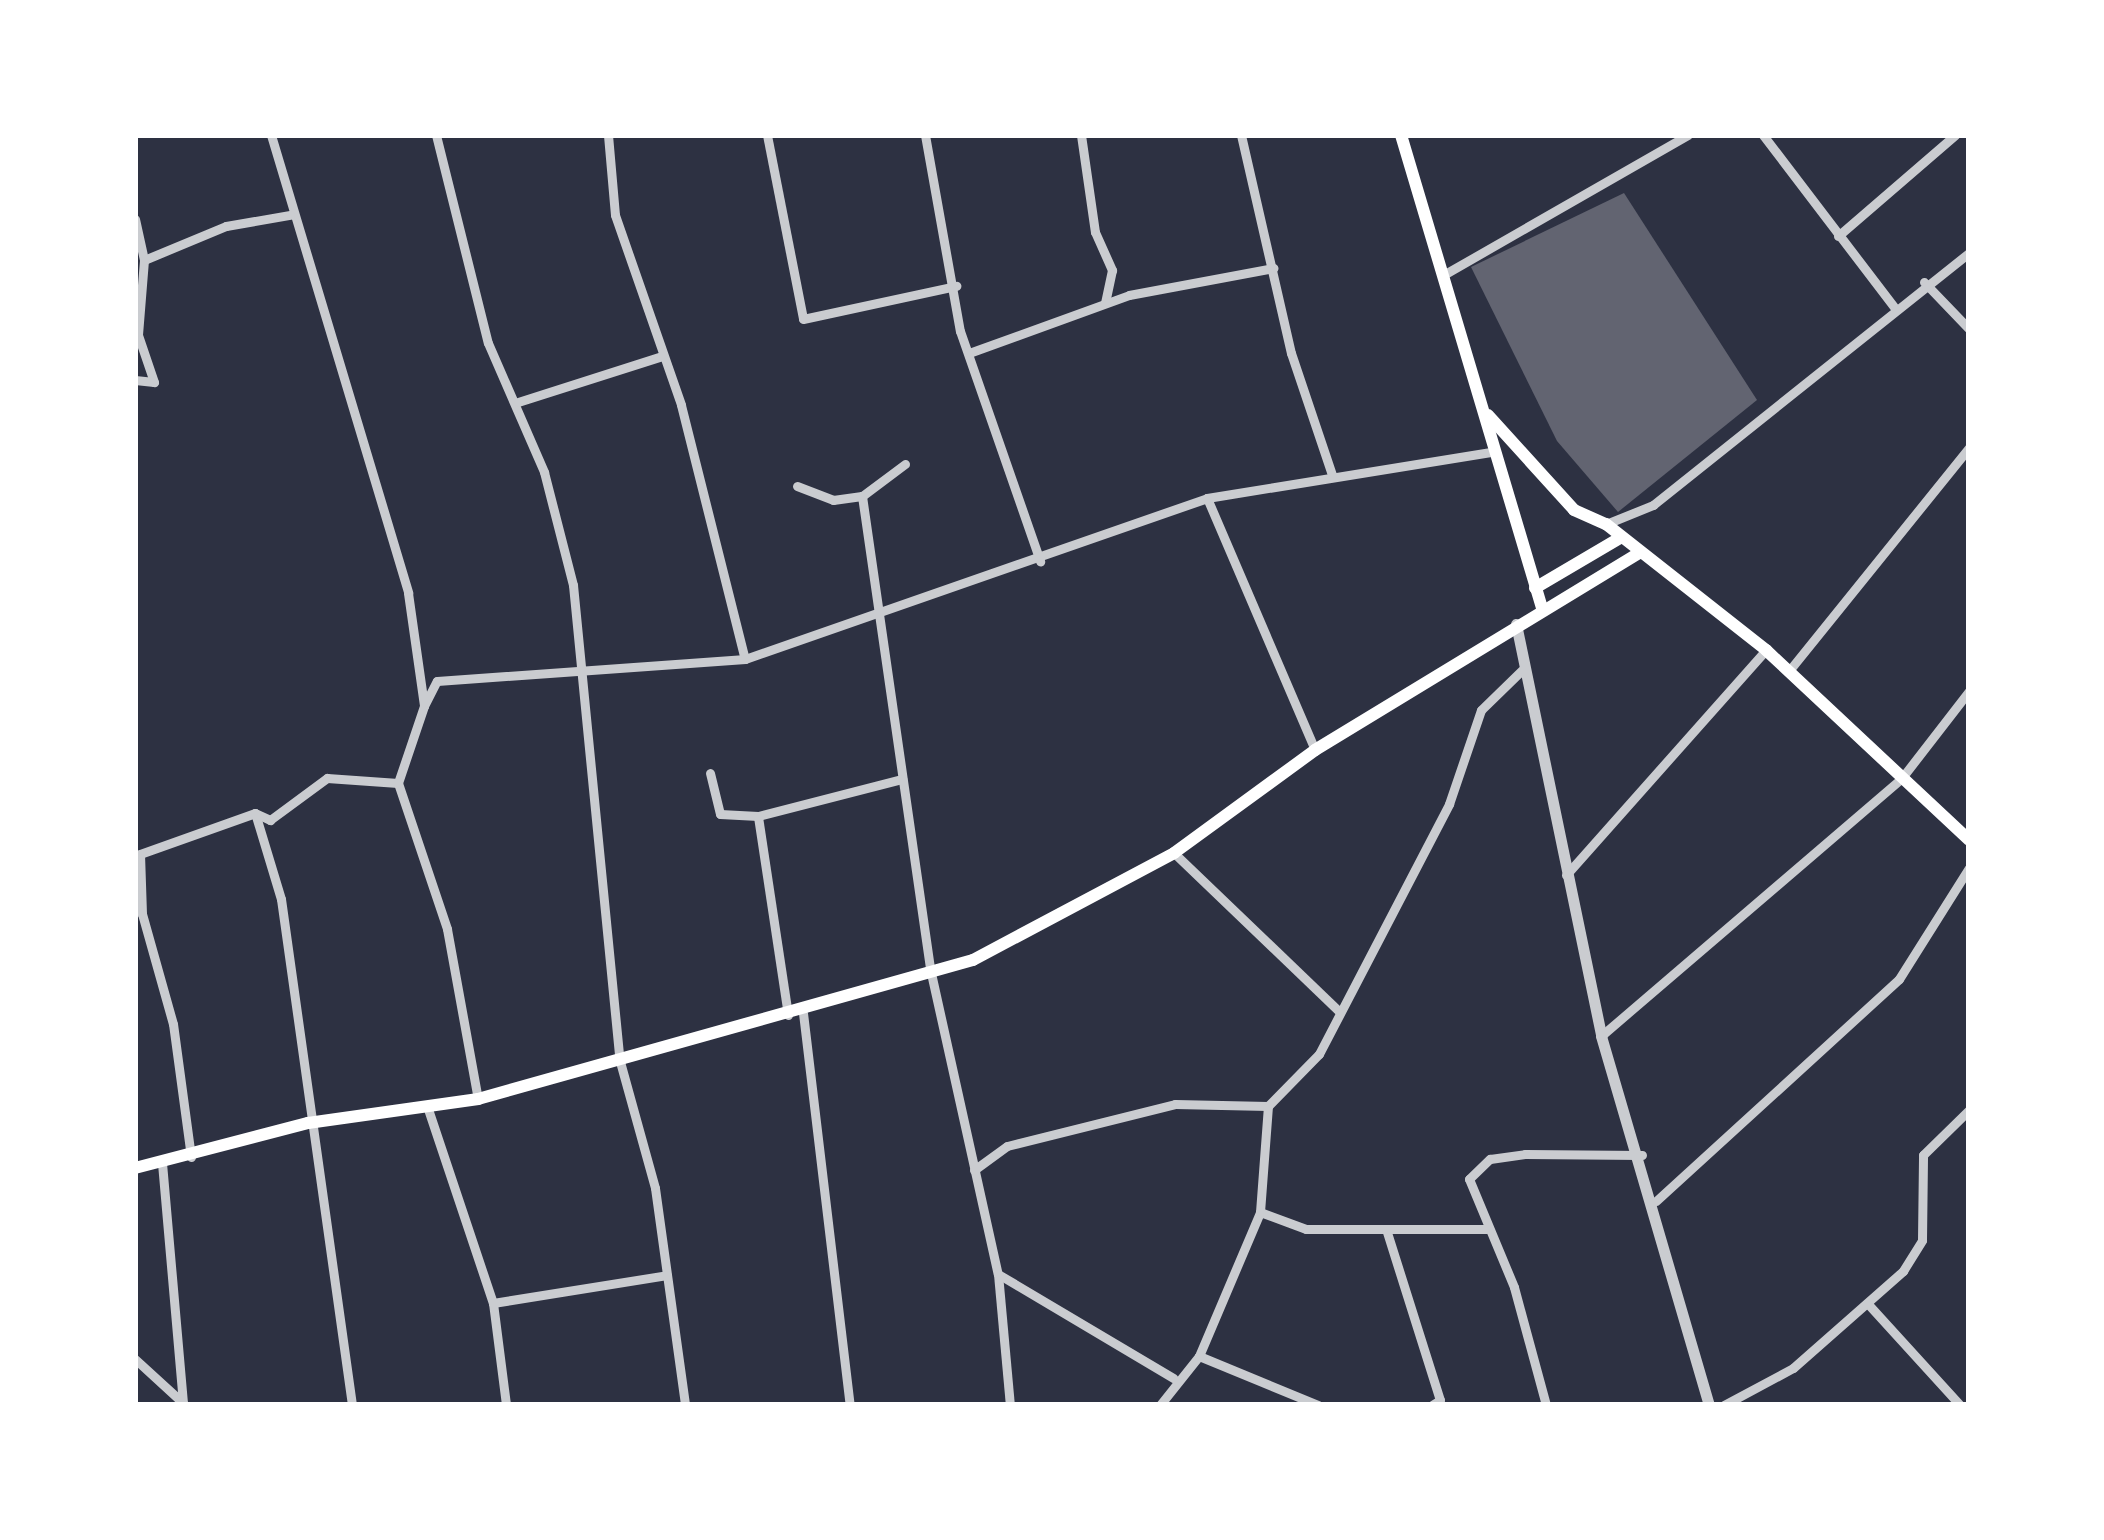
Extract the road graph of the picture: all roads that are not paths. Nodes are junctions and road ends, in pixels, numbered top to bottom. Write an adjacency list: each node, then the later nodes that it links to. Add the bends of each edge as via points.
1 (271, 135): 12 (street)
2 (436, 135): 27 (street, via 488,343)
3 (608, 135): 25 (street, via 615,215)
4 (767, 135): 20 (street, via 803,319)
5 (925, 135): 20 (street)
6 (1080, 135): 21 (street, via 1095,232 1112,270)
7 (1241, 135): 17 (street)
8 (1401, 135): 18 (main road)
9 (1688, 135): 18 (street)
10 (1763, 135): 14 (street)
11 (1955, 135): 14 (street)
12 (290, 215): 16 (street, via 226,226); 50 (street, via 408,593)
13 (135, 219): 16 (street)
14 (1838, 236): 22 (street)
15 (1969, 253): 19 (street)
16 (144, 260): 26 (street, via 138,336 154,382)
17 (1273, 268): 21 (street); 32 (street)
18 (1445, 274): 28 (main road)
19 (1924, 282): 22 (street); 23 (street)
20 (956, 286): 24 (street)
21 (1106, 302): 24 (street)
22 (1894, 307): 36 (street, via 1653,505)
23 (1969, 329)
24 (969, 353): 39 (street)
25 (662, 356): 27 (street); 45 (street)
26 (135, 380)
27 (518, 402): 48 (street, via 572,585)
28 (1488, 415): 30 (main road); 36 (main road, via 1531,471)
29 (1969, 448): 47 (street)
30 (1492, 452): 32 (street); 40 (main road)
31 (905, 464): 34 (street)
32 (1332, 475): 35 (street)
33 (797, 486): 34 (street, via 833,500)
34 (862, 496): 41 (street)
35 (1207, 498): 39 (street); 51 (street)
36 (1606, 524): 37 (main road)
37 (1620, 538): 38 (main road); 40 (main road)
38 (1639, 553): 42 (main road); 44 (main road)
39 (1040, 560): 41 (street)
40 (1535, 588): 42 (main road)
41 (881, 608): 45 (street); 54 (street)
42 (1542, 609): 43 (main road)
43 (1516, 624): 46 (street); 51 (main road)
44 (1766, 650): 47 (main road); 61 (street)
45 (745, 660): 48 (street)
46 (1522, 670): 61 (street); 63 (street, via 1481,710 1450,804)
47 (1788, 672): 53 (main road)
48 (576, 676): 50 (street, via 437,681); 66 (street)
49 (1969, 691): 53 (street)
50 (424, 706): 55 (street)
51 (1316, 750): 59 (main road)
52 (710, 773): 57 (street, via 720,814)
53 (1901, 779): 58 (main road); 65 (street)
54 (902, 780): 57 (street); 62 (street)
55 (398, 783): 56 (street, via 327,778 270,820); 67 (street, via 447,929)
56 (255, 813): 71 (street, via 282,899); 73 (street, via 150,847 136,864)
57 (758, 816): 64 (street)
58 (1969, 840)
59 (1174, 853): 62 (main road, via 1059,922); 63 (street)
60 (1969, 868): 77 (street, via 1899,980)
61 (1566, 875): 65 (street)
62 (931, 973): 64 (main road); 76 (street)
63 (1340, 1012): 69 (street, via 1319,1054)
64 (796, 1014): 66 (main road); 92 (street)
65 (1601, 1036): 72 (street)
66 (618, 1058): 67 (main road); 82 (street, via 655,1188)
67 (478, 1099): 68 (main road)
68 (427, 1106): 71 (main road); 83 (street)
69 (1268, 1106): 76 (street, via 1175,1104 1007,1146); 78 (street)
70 (1969, 1110): 84 (street, via 1923,1156 1922,1240)
71 (308, 1123): 73 (main road); 89 (street)
72 (1642, 1155): 77 (street); 80 (street, via 1490,1160 1469,1178)
73 (191, 1157): 74 (main road)
74 (162, 1162): 75 (main road); 88 (street)
75 (135, 1168)
76 (974, 1170): 81 (street)
77 (1656, 1201): 98 (street)
78 (1260, 1212): 79 (street, via 1306,1229); 85 (street)
79 (1386, 1229): 80 (street); 96 (street, via 1440,1400)
80 (1486, 1229): 97 (street, via 1514,1287)
81 (998, 1274): 87 (street); 93 (street)
82 (668, 1276): 83 (street); 91 (street)
83 (493, 1303): 90 (street)
84 (1868, 1304): 99 (street, via 1793,1368); 100 (street)
85 (1199, 1356): 87 (street); 95 (street)
86 (135, 1359): 88 (street)
87 (1173, 1378): 94 (street)
88 (183, 1404)
89 (352, 1405)
90 (506, 1405)
91 (684, 1405)
92 (850, 1405)
93 (1010, 1405)
94 (1160, 1405)
95 (1318, 1405)
96 (1432, 1405)
97 (1546, 1405)
98 (1710, 1405)
99 (1724, 1405)
100 (1960, 1405)

